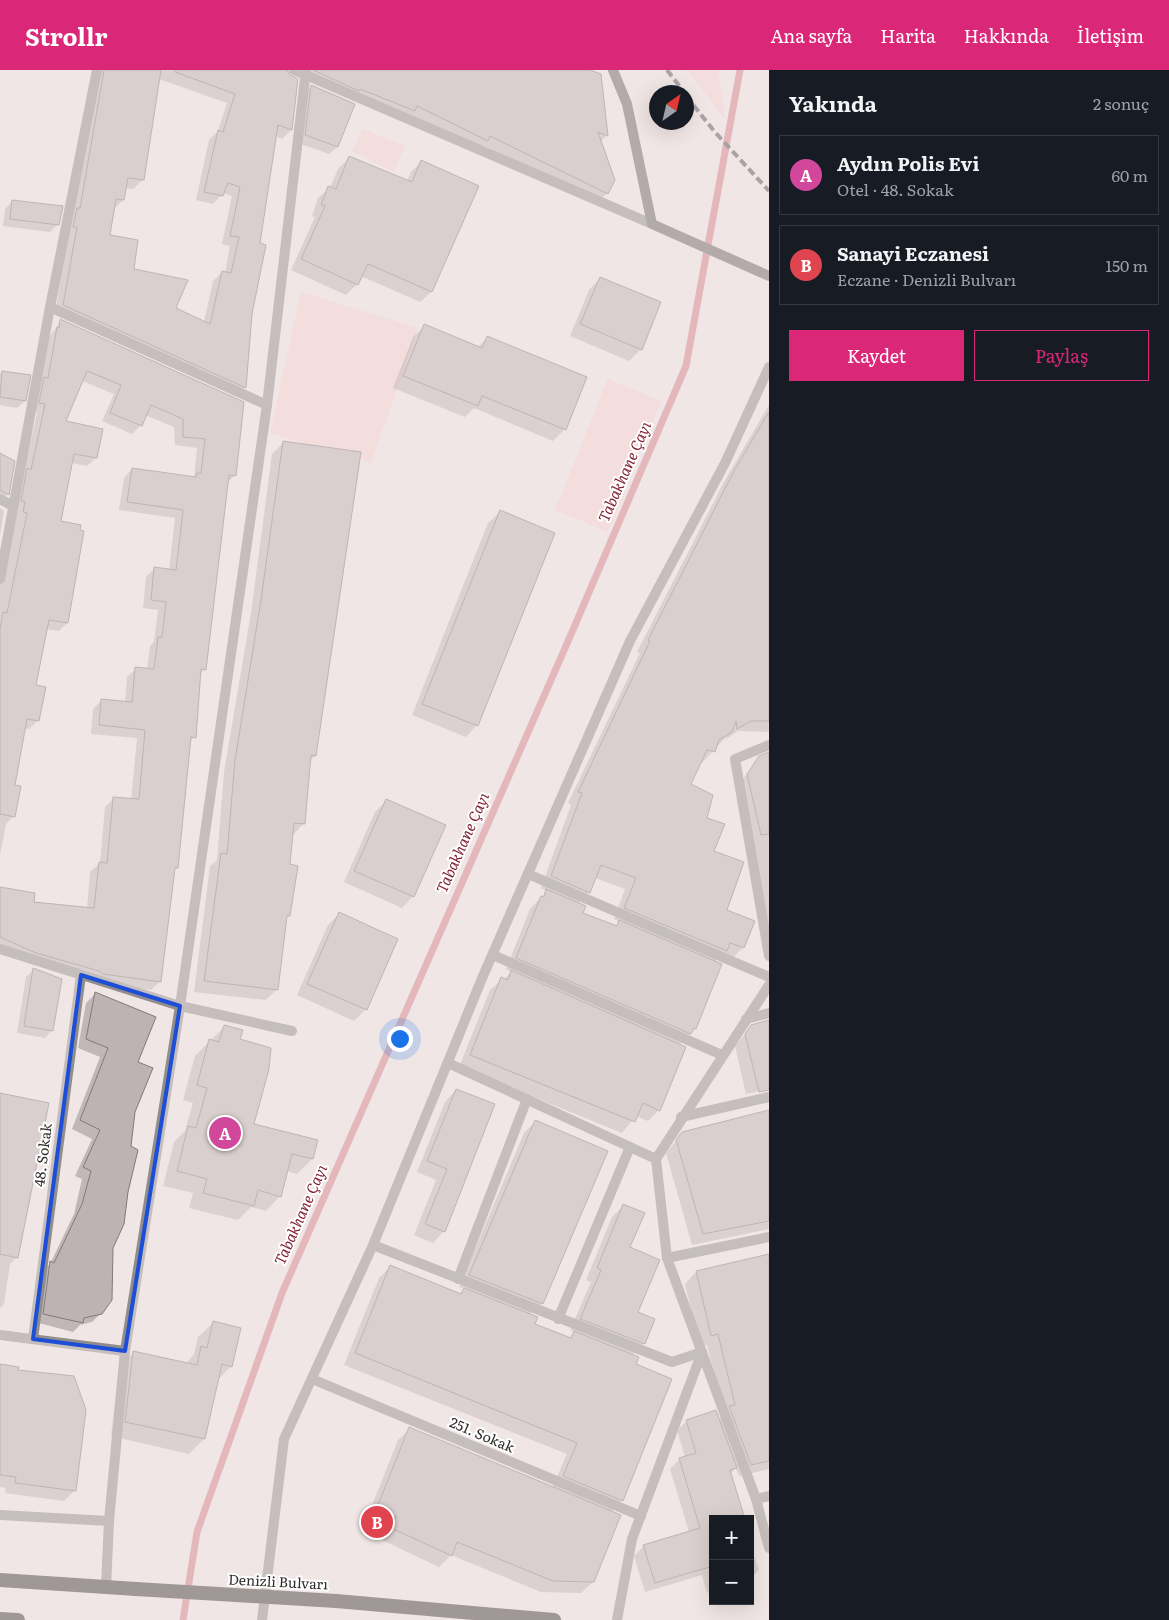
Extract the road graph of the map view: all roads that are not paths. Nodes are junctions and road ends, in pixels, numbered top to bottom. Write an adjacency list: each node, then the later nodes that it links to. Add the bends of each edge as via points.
1 (97, 70): 7 (street)
2 (294, 70): 4 (street)
3 (611, 71): 5 (main road, via 627,104)
4 (305, 72): 5 (street); 9 (street)
5 (652, 224): 6 (main road)
6 (769, 276)
7 (50, 307): 9 (street); 11 (street)
8 (769, 367): 14 (street, via 725,463 630,640)
9 (267, 405): 21 (street)
10 (0, 499): 11 (street)
11 (13, 506): 12 (street)
12 (0, 579)
13 (769, 745): 17 (street, via 735,759)
14 (528, 874): 16 (street); 19 (street)
15 (0, 949): 18 (street)
16 (493, 955): 25 (street); 26 (street)
17 (769, 956)
18 (81, 975): 21 (street); 38 (street, 48. Sokak)
19 (769, 977)
20 (769, 984): 23 (street)
21 (180, 1006): 24 (street); 39 (street)
22 (769, 1013): 23 (street)
23 (746, 1019): 25 (street)
24 (292, 1031)
25 (722, 1056): 29 (street)
26 (448, 1063): 28 (street); 33 (street)
27 (769, 1097): 29 (street)
28 (527, 1099): 30 (street); 35 (street)
29 (682, 1117): 31 (street)
30 (630, 1147): 31 (street); 36 (street)
31 (656, 1159): 34 (street)
32 (769, 1237): 34 (street)
33 (373, 1245): 35 (street); 41 (street)
34 (667, 1258): 40 (street)
35 (458, 1279): 36 (street)
36 (558, 1319): 40 (street, via 672,1362)
37 (0, 1334): 38 (street)
38 (33, 1339): 39 (street)
39 (125, 1351): 46 (street)
40 (702, 1352): 43 (street); 45 (street)
41 (312, 1379): 45 (street, 251. Sokak); 52 (street, via 284,1439)
42 (769, 1496): 43 (street)
43 (756, 1499): 47 (street)
44 (0, 1515): 46 (street)
45 (641, 1516): 54 (street, via 632,1539)
46 (109, 1521): 49 (street)
47 (769, 1548)
48 (0, 1580): 49 (highway, Denizli Bulvarı)
49 (106, 1587): 53 (highway, Denizli Bulvarı, bridge, via 336,1601)
50 (0, 1619): 51 (highway)
51 (18, 1620)
52 (262, 1620)
53 (554, 1620)
54 (617, 1620)

